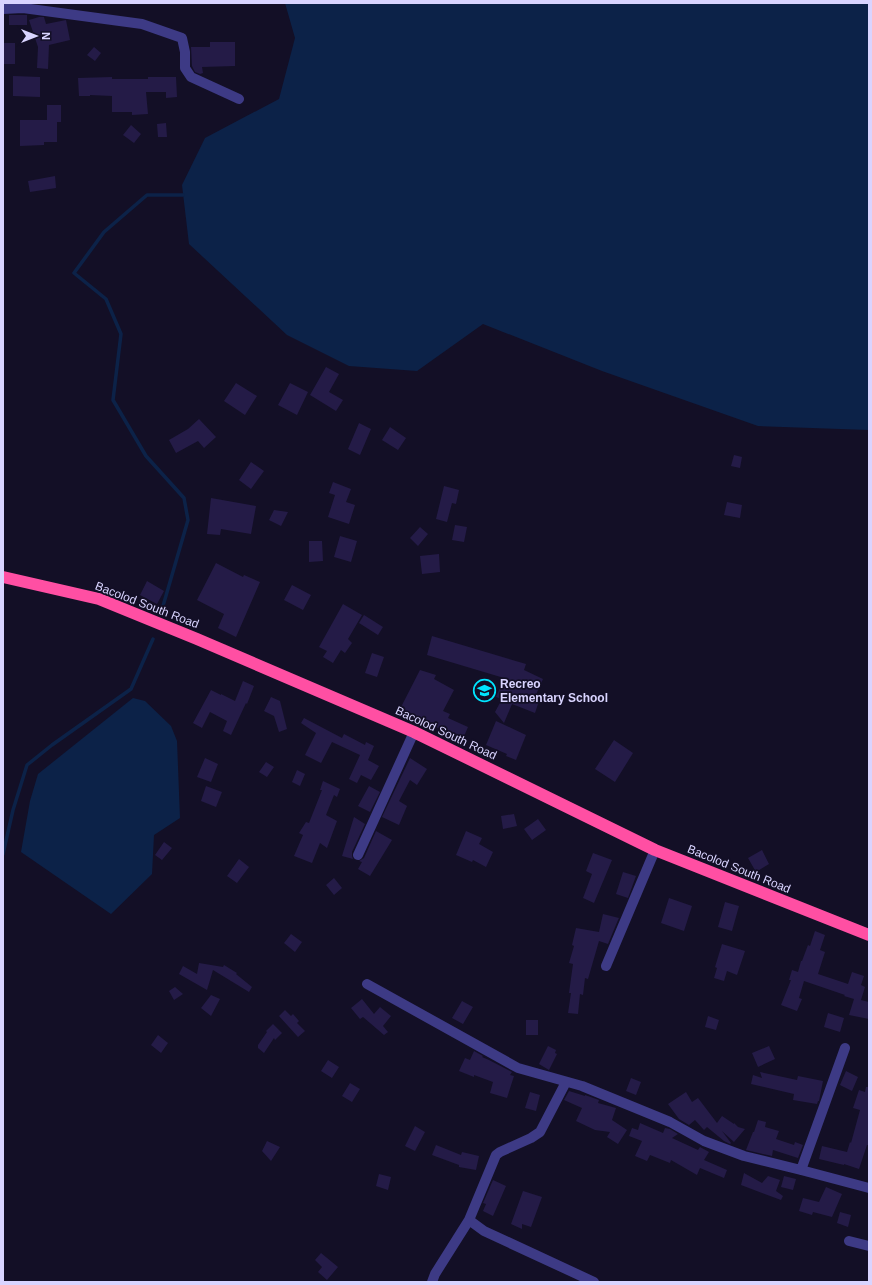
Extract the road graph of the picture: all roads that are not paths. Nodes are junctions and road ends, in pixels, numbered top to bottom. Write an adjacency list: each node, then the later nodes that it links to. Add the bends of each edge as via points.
1 (3, 9): 2 (street, via 23,8 142,24 182,38 185,68 191,77)
2 (239, 99)
3 (3, 577): 4 (highway, Bacolod South Road, via 99,598)
4 (414, 732): 5 (highway, Bacolod South Road); 6 (street)
5 (655, 850): 7 (highway, Bacolod South Road); 8 (street)
6 (358, 854)
7 (869, 935)
8 (606, 966)
9 (367, 984): 11 (street, via 518,1068)
10 (845, 1048): 12 (street)
11 (566, 1082): 12 (street, via 582,1086 670,1122 704,1141 744,1156); 14 (street, via 540,1132 496,1156)
12 (801, 1170): 13 (street)
13 (869, 1188)
14 (469, 1220): 17 (street); 18 (street, via 484,1231)
15 (849, 1241): 16 (street)
16 (869, 1246)
17 (432, 1282)
18 (594, 1282)

